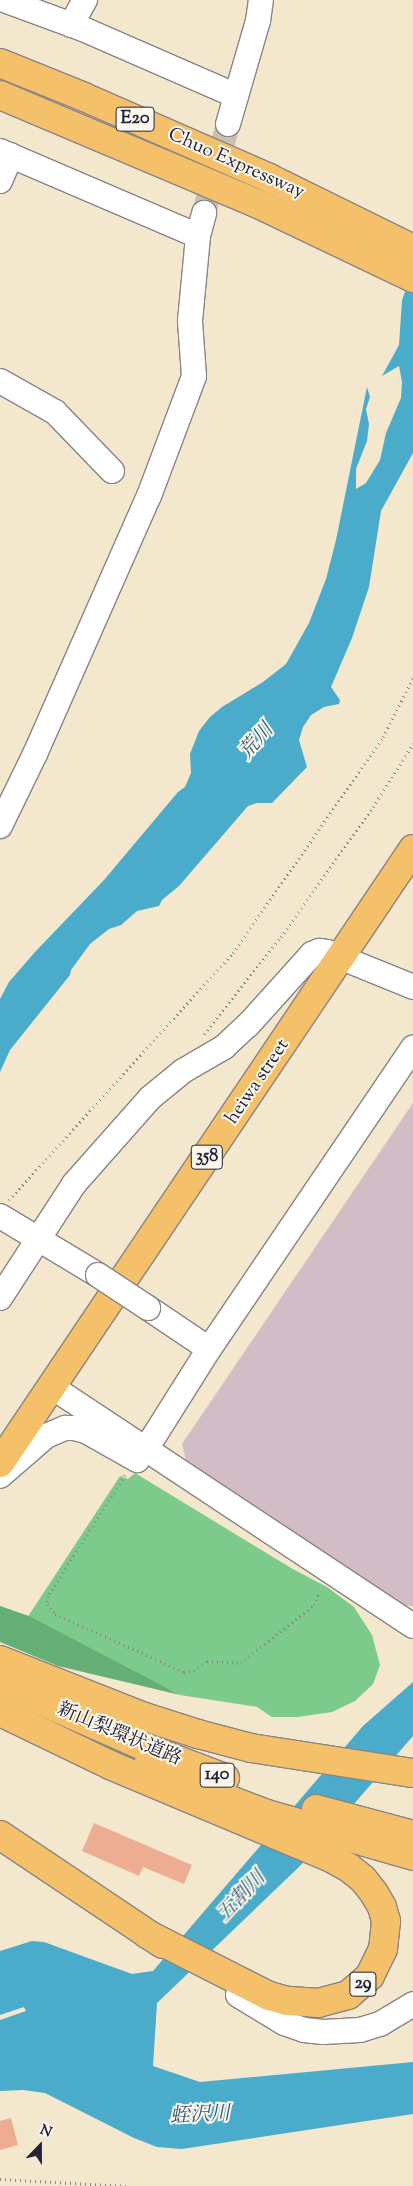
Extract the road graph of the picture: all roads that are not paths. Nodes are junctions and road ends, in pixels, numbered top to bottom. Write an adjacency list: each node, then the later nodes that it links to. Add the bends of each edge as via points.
1 (4, 0): 4 (street)
2 (84, 0): 4 (street)
3 (261, 0): 7 (street)
4 (71, 25): 7 (street)
5 (0, 63): 13 (main road, Chuo Expressway / E20, via 269,178)
6 (0, 96): 14 (main road, Chuo Expressway / E20, via 258,204)
7 (236, 96): 8 (street)
8 (228, 124)
9 (5, 153): 10 (street); 12 (street)
10 (0, 181)
11 (204, 213): 12 (street)
12 (198, 236): 17 (street, via 190,321 194,376 149,496)
13 (413, 249)
14 (413, 278)
15 (0, 381): 16 (street, via 55,412)
16 (112, 472)
17 (0, 826)
18 (413, 849): 19 (main road, heiwa street / 358)
19 (341, 957): 20 (street); 23 (street, via 327,952 312,954 224,1047 183,1072 150,1098); 26 (main road, heiwa street / 358)
20 (413, 987)
21 (413, 1048): 25 (street)
22 (3, 1210): 23 (street)
23 (32, 1236): 24 (street); 25 (street, bridge, via 98,1275)
24 (0, 1298)
25 (209, 1349): 27 (street)
26 (52, 1386): 27 (street); 28 (main road, heiwa street / 358)
27 (146, 1449): 30 (street)
28 (0, 1463)
29 (0, 1476): 30 (street, via 46,1436 54,1431 74,1428 86,1431 138,1461)
30 (186, 1476): 31 (street)
31 (413, 1626)
32 (0, 1660): 37 (main road, via 145,1717 198,1734 251,1748)
33 (0, 1683): 36 (main road, 新山梨環状道路)
34 (0, 1705): 36 (main road)
35 (0, 1712): 38 (main road, 29, via 110,1765)
36 (150, 1759): 38 (main road, 新山梨環状道路 / 140)
37 (413, 1773)
38 (268, 1813): 39 (main road, 140); 43 (main road, 29, via 363,1879 382,1907 386,1921 383,1949 370,1976 360,1987 334,2000 303,2004 269,1996)
39 (354, 1830): 41 (main road, 140); 42 (main road, 140)
40 (0, 1835): 43 (main road, 29, via 147,1934)
41 (413, 1835)
42 (413, 1856)
43 (212, 1973): 44 (main road, 29)
44 (238, 1996): 45 (street, via 284,2023 323,2032 360,2030 380,2024)
45 (413, 2004)

